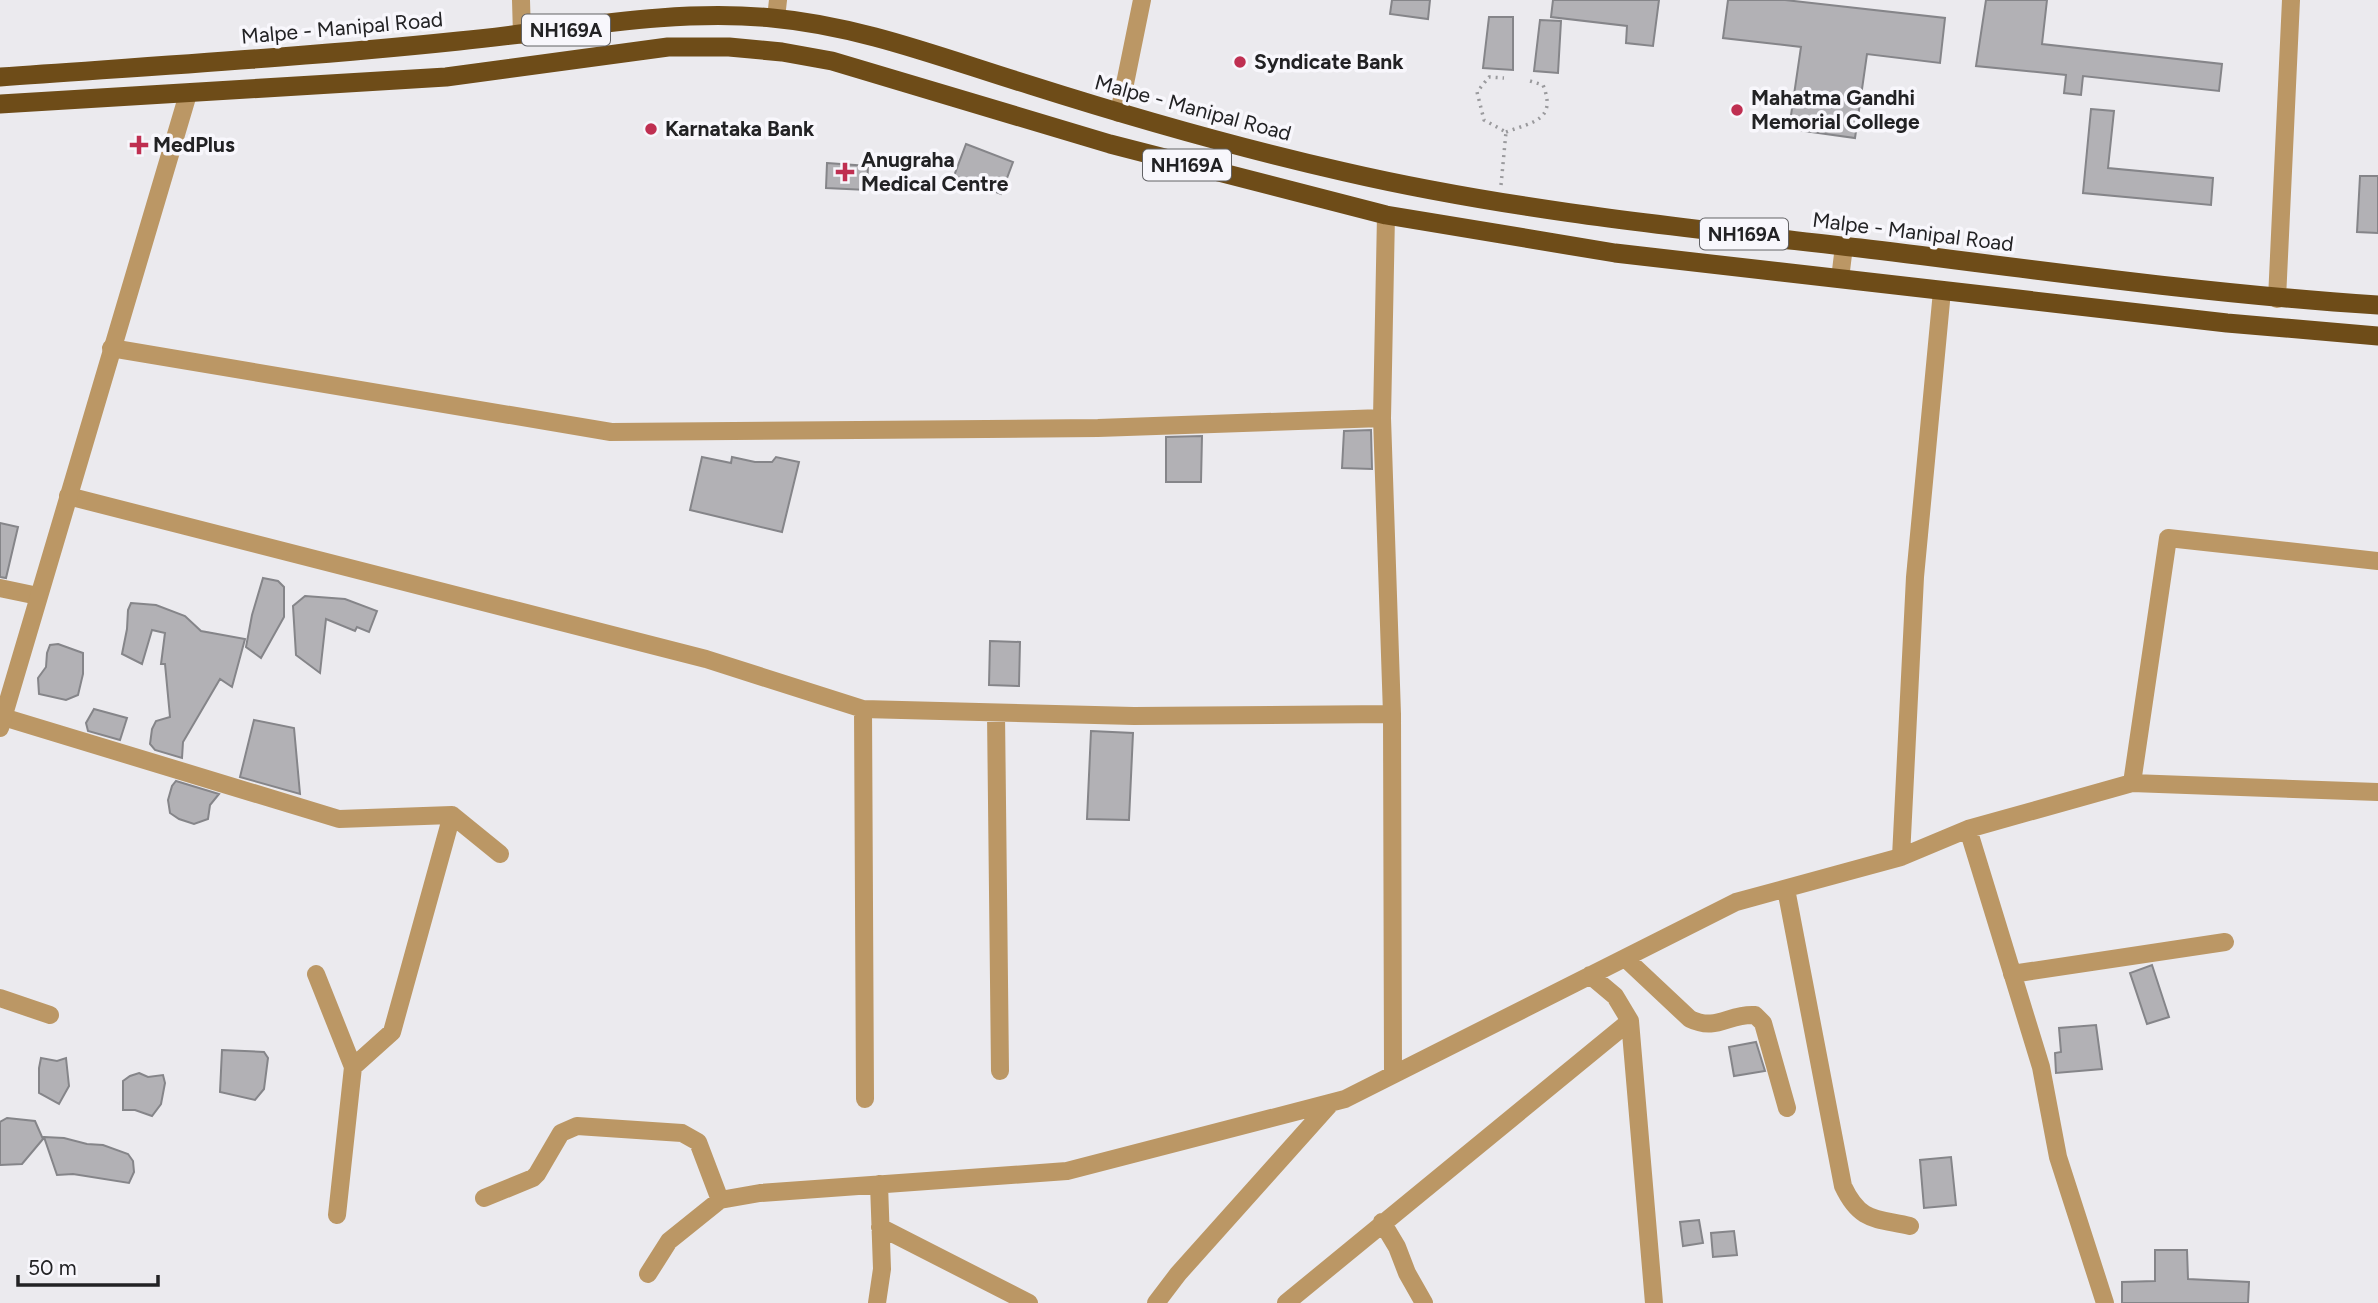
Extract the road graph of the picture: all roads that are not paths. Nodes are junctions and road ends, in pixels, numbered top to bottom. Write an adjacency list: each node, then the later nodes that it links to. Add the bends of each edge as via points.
1 (521, 0): 5 (street)
2 (1142, 0): 11 (street)
3 (2291, 0): 16 (street)
4 (777, 9): 5 (highway, Malpe - Manipal Road / NH169A); 11 (highway, Malpe - Manipal Road / NH169A)
5 (522, 35): 6 (highway, Malpe - Manipal Road / NH169A)
6 (444, 43): 7 (highway, Malpe - Manipal Road / NH169A); 8 (highway)
7 (0, 77)
8 (446, 77): 9 (highway, NH169A); 12 (highway, NH169A, via 668,47 782,52 857,68 1110,144)
9 (188, 94): 10 (highway, NH169A); 19 (street)
10 (0, 104)
11 (1119, 113): 13 (highway, Malpe - Manipal Road / NH169A, via 1343,172 1499,202)
12 (1385, 215): 14 (highway, NH169A, via 1615,253); 20 (street)
13 (1844, 246): 14 (street); 16 (highway, Malpe - Manipal Road / NH169A)
14 (1840, 279): 15 (highway, NH169A)
15 (1942, 291): 18 (highway, NH169A); 34 (street, via 1915,577)
16 (2277, 299): 17 (highway, Malpe - Manipal Road / NH169A)
17 (2378, 305)
18 (2378, 336)
19 (111, 348): 20 (street, via 611,432 1098,428); 21 (street)
20 (1382, 418): 27 (street)
21 (68, 496): 24 (street); 25 (street, via 705,659)
22 (2378, 561): 29 (street, via 2168,538)
23 (0, 588): 24 (street)
24 (38, 596): 28 (street)
25 (863, 709): 26 (street); 47 (street)
26 (996, 713): 27 (street); 45 (street)
27 (1392, 714): 46 (street)
28 (1, 722): 31 (street, via 339,818)
29 (2132, 783): 30 (street); 32 (street)
30 (2378, 792)
31 (452, 815): 33 (street); 44 (street, via 392,1032)
32 (1968, 829): 34 (street); 39 (street)
33 (500, 854)
34 (1901, 857): 35 (street)
35 (1786, 888): 37 (street, via 1736,902); 55 (street, via 1843,1186 1864,1215)
36 (2225, 942): 39 (street)
37 (1625, 958): 40 (street); 49 (street, via 1701,1025 1755,1015 1763,1023)
38 (316, 974): 44 (street)
39 (2012, 974): 64 (street, via 2041,1067 2058,1157)
40 (1590, 975): 43 (street, via 1615,996); 46 (street)
41 (0, 998): 42 (street)
42 (50, 1015)
43 (1630, 1021): 54 (street); 63 (street)
44 (353, 1067): 53 (street)
45 (1000, 1071)
46 (1393, 1074): 48 (street)
47 (865, 1099)
48 (1332, 1102): 50 (street, via 1067,1171); 60 (street)
49 (1787, 1108)
50 (879, 1184): 52 (street); 56 (street)
51 (484, 1198): 52 (street, via 533,1178 561,1133 577,1126 691,1137 698,1142)
52 (720, 1200): 57 (street, via 669,1241)
53 (337, 1216)
54 (1382, 1222): 61 (street); 62 (street)
55 (1910, 1226)
56 (880, 1227): 58 (street); 59 (street)
57 (648, 1274)
58 (877, 1303)
59 (1029, 1303)
60 (1156, 1303)
61 (1286, 1303)
62 (1424, 1303)
63 (1654, 1303)
64 (2105, 1303)

